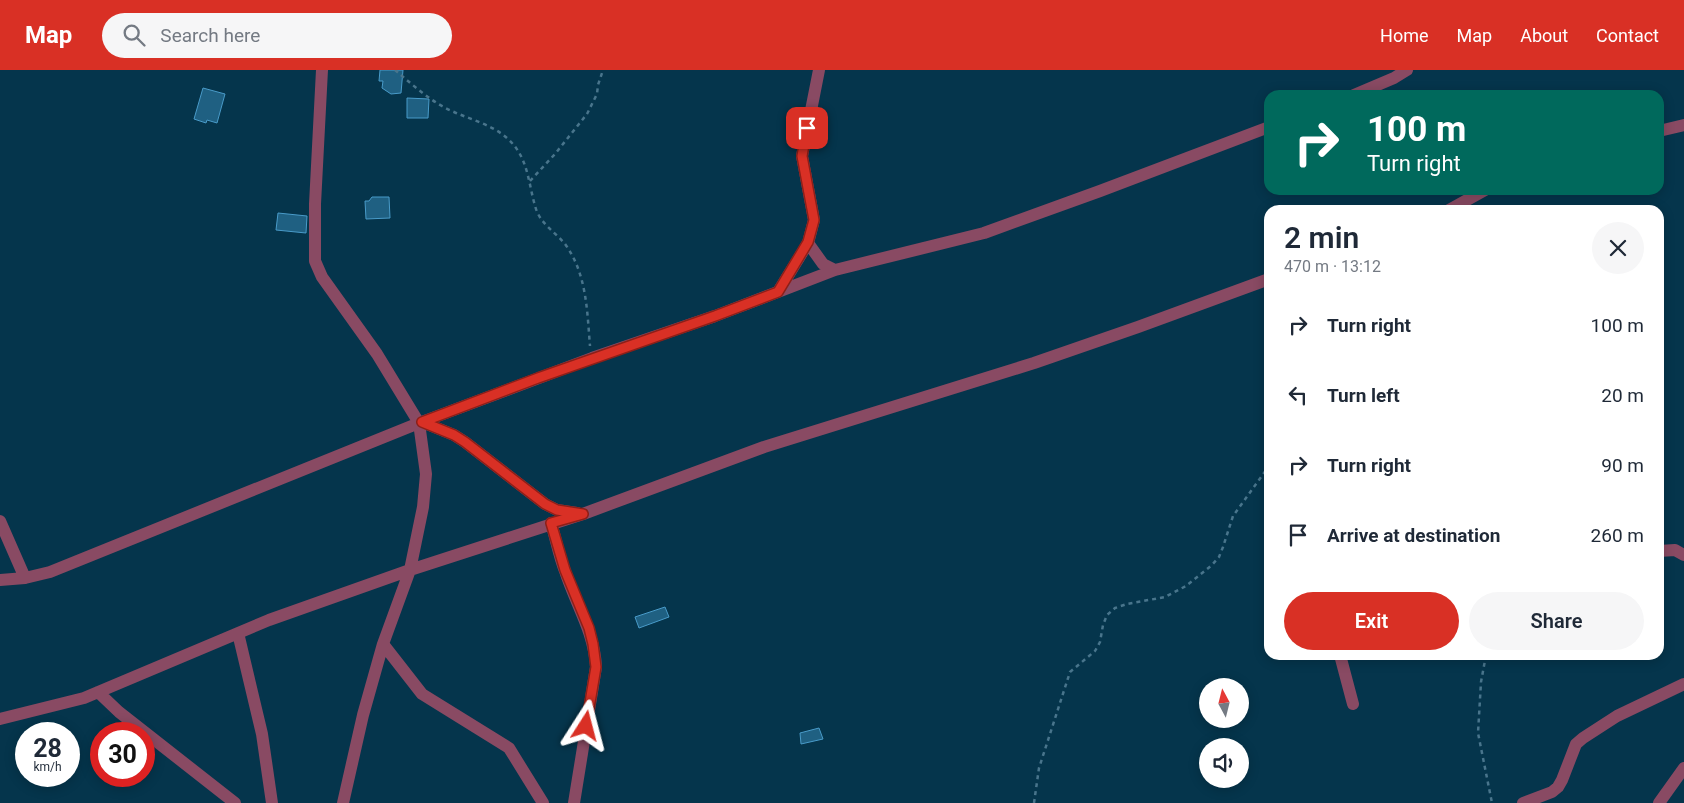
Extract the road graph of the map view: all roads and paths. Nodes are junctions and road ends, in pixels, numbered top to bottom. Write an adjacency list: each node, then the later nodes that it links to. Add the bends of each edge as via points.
1 (322, 70): 18 (street, via 315,261 322,277)
2 (395, 70): 10 (path, via 452,112 480,122 507,138 520,151)
3 (603, 70): 10 (path, via 597,94 587,114)
4 (819, 70): 13 (street, via 802,156 814,220)
5 (1407, 70): 6 (street)
6 (1366, 90)
7 (1684, 125): 9 (street)
8 (1264, 129): 14 (street, via 984,233)
9 (1664, 130)
10 (530, 181): 17 (path, via 541,219 564,243 579,268)
11 (1476, 195): 12 (street)
12 (1458, 205)
13 (808, 242): 14 (street, via 823,264); 16 (street)
14 (835, 270): 16 (street)
15 (1264, 281): 20 (street, via 1034,362 764,447)
16 (778, 292): 17 (street)
17 (592, 358): 18 (street)
18 (420, 422): 20 (street, via 465,442 545,504 557,510); 25 (street, via 426,489); 26 (street, via 50,572)
19 (1264, 473): 42 (path, via 1233,516 1223,547 1212,565 1186,586 1165,597 1115,608 1107,615 1095,651 1070,672 1039,768)
20 (583, 514): 22 (street)
21 (0, 521): 26 (street)
22 (551, 523): 25 (street); 41 (street, via 565,570 589,628 596,667)
23 (1664, 551): 24 (street, via 1675,550)
24 (1684, 555)
25 (410, 570): 28 (street); 29 (street)
26 (25, 578): 27 (street)
27 (0, 580)
28 (238, 633): 33 (street); 38 (street, via 262,734)
29 (383, 644): 39 (street, via 362,715); 40 (street, via 422,694 509,748)
30 (1341, 660): 34 (street)
31 (1485, 660): 43 (path, via 1478,733)
32 (1684, 684): 44 (street, via 1617,716 1583,738 1576,744 1558,787)
33 (98, 692): 35 (street); 37 (street)
34 (1353, 704)
35 (0, 720)
36 (1684, 768): 45 (street)
37 (234, 803)
38 (272, 803)
39 (344, 803)
40 (543, 803)
41 (574, 803)
42 (1034, 803)
43 (1492, 803)
44 (1523, 803)
45 (1659, 803)

